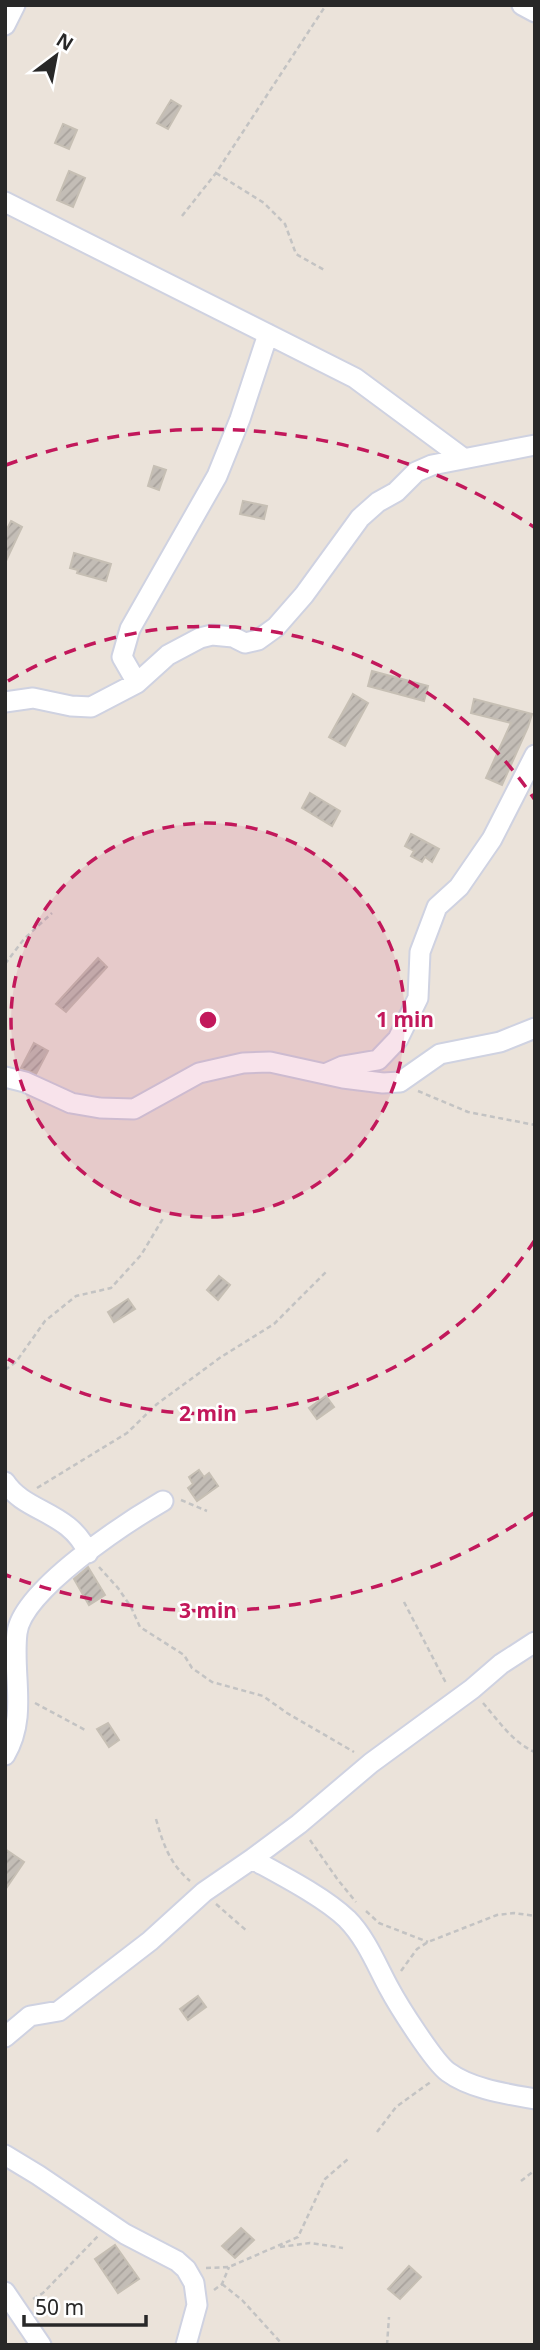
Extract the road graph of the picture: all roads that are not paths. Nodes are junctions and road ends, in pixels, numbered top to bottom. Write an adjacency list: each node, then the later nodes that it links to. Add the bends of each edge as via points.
1 (15, 5): 4 (street)
2 (522, 5): 3 (street)
3 (535, 12)
4 (5, 25)
5 (5, 202): 6 (street)
6 (268, 334): 8 (street, via 355,378); 9 (street, via 217,476 130,629 122,657)
7 (535, 445): 8 (street)
8 (463, 458): 9 (street, via 416,472 378,502 360,518 304,596 258,640 200,638 168,655)
9 (137, 683): 10 (street, via 91,707 33,698)
10 (5, 702)
11 (535, 755): 13 (street, via 492,839 459,887 436,907 421,952 418,998 398,1039 378,1060)
12 (535, 1028): 13 (street, via 500,1042 440,1054 400,1082)
13 (324, 1074): 14 (street, via 270,1062 215,1068 134,1109 71,1103)
14 (5, 1077)
15 (5, 1482): 17 (street, via 73,1529)
16 (163, 1501): 17 (street)
17 (88, 1553): 19 (street, via 37,1596 22,1617 17,1630 16,1732)
18 (535, 1642): 20 (street)
19 (5, 1755)
20 (252, 1858): 21 (street, via 59,2011 30,2016); 22 (street, via 349,1921 446,2071 461,2080)
21 (5, 2037)
22 (535, 2099)
23 (5, 2155): 26 (street, via 186,2269 194,2283 197,2305)
24 (5, 2291): 25 (street)
25 (41, 2345)
26 (186, 2345)

